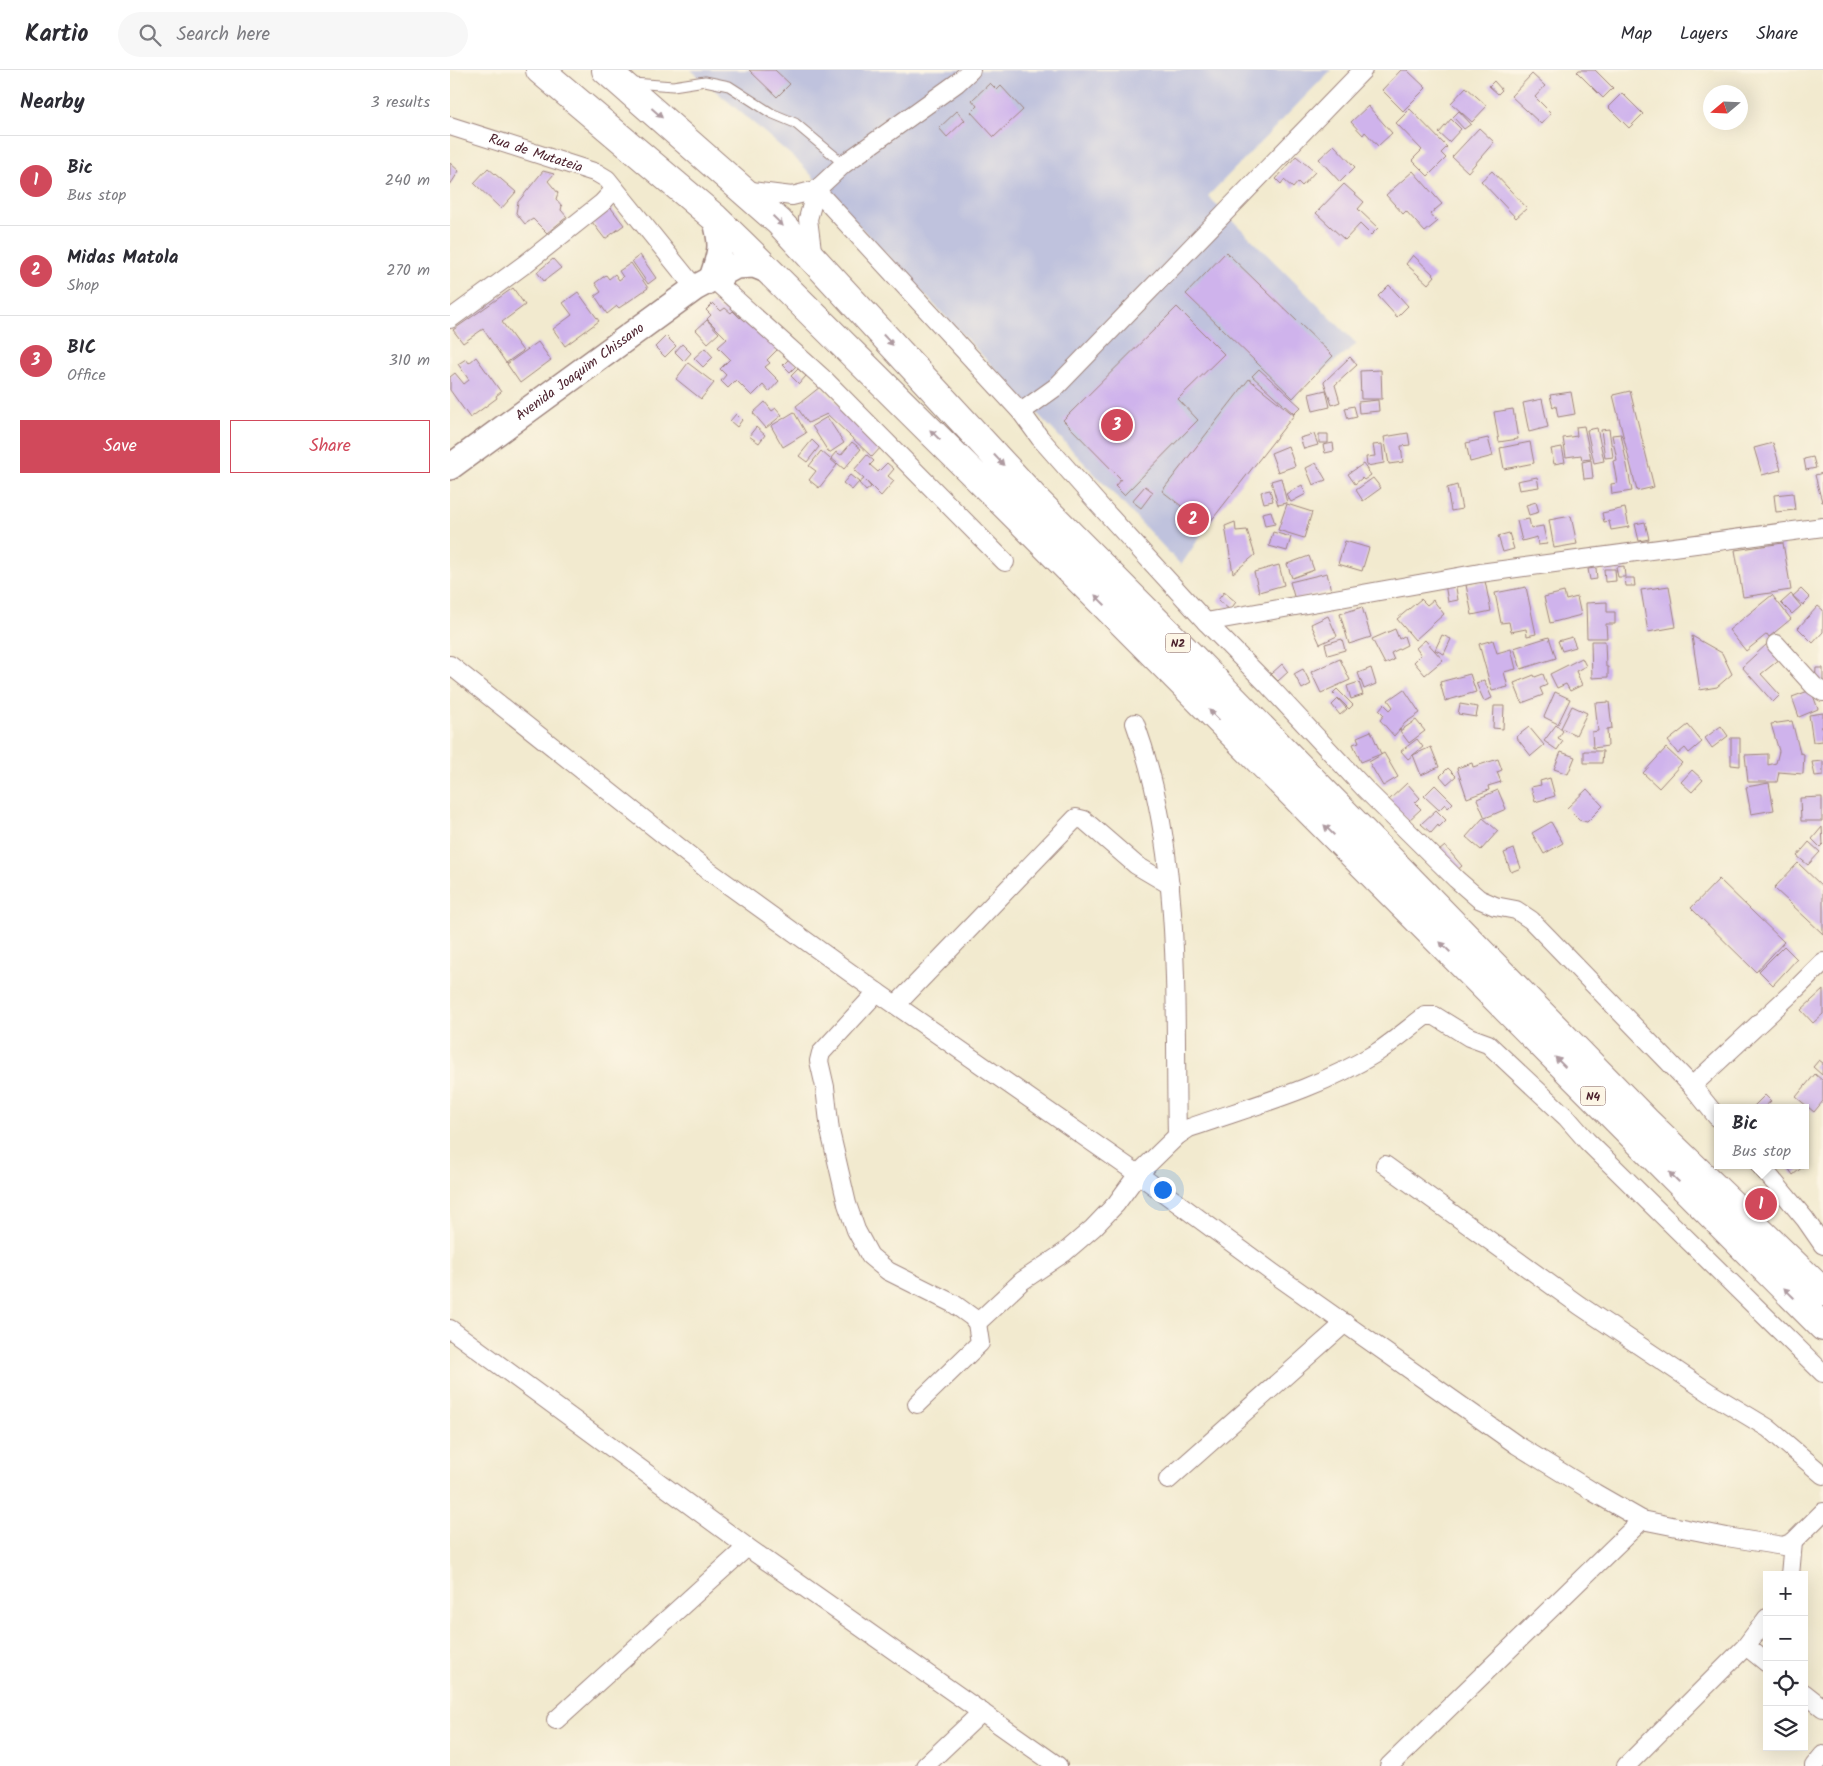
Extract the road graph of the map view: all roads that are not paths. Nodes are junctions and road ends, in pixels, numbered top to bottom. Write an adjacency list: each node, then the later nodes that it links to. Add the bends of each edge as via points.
1 (540, 70): 10 (highway, N2)
2 (971, 70): 6 (street)
3 (1363, 70): 15 (street, via 1056,387)
4 (614, 76): 6 (lane, via 672,86 705,80 729,86 771,113 794,123); 8 (highway, N2, one-way to 8)
5 (450, 126): 7 (street, Rua de Mutateia, via 596,173 607,178)
6 (844, 164): 9 (street)
7 (615, 189): 13 (street, Rua de Mutateia); 14 (street, via 525,264)
8 (742, 189): 9 (street, via 792,196); 11 (highway, N2, one-way to 11)
9 (816, 190): 11 (street, via 808,219); 15 (street)
10 (715, 218): 12 (highway, N2); 13 (street, via 720,254)
11 (813, 259): 36 (highway, N2, one-way to 36, via 1035,499 1646,1121)
12 (769, 271): 13 (street, Avenida Joaquim Chissano, via 754,265 736,266); 24 (highway, N2, one-way to 12)
13 (704, 283): 16 (street, Avenida Joaquim Chissano); 18 (street, Rua de Mutateia, via 828,382)
14 (450, 319)
15 (1021, 412): 19 (street, via 1040,438)
16 (450, 467)
17 (1823, 527): 19 (street, via 1480,574)
18 (1005, 562)
19 (1206, 622): 29 (street, via 1456,879 1479,899 1516,910 1531,920)
20 (1776, 644): 22 (street)
21 (450, 665): 27 (street, via 709,871)
22 (1823, 692)
23 (1135, 723): 25 (street, via 1149,763)
24 (1363, 865): 39 (highway, N4, one-way to 24)
25 (1170, 885): 28 (street, via 1136,864 1084,820 1076,818); 31 (street, via 1176,948)
26 (1823, 962): 29 (street)
27 (878, 992): 28 (street); 37 (street, via 821,1052 819,1061 830,1131 847,1204 870,1256 888,1272 954,1304)
28 (897, 1004): 34 (street)
29 (1692, 1086): 30 (street)
30 (1714, 1113)
31 (1177, 1136): 34 (street); 41 (street, via 1188,1128 1292,1094 1333,1075 1377,1053 1425,1016 1435,1016 1469,1037 1488,1044 1567,1118)
32 (1385, 1165): 43 (street, via 1579,1305 1768,1428)
33 (1763, 1169): 35 (street)
34 (1138, 1174): 37 (street, via 1093,1228 1022,1282); 38 (street)
35 (1823, 1245)
36 (1823, 1292)
37 (977, 1323): 42 (street, via 980,1343)
38 (1344, 1324): 44 (street); 46 (street, via 1517,1445)
39 (1823, 1327)
40 (450, 1329): 48 (street)
41 (1823, 1373)
42 (916, 1404)
43 (1823, 1475)
44 (1168, 1480)
45 (1820, 1518): 47 (street)
46 (1642, 1520): 47 (street, via 1783,1546); 60 (street)
47 (1793, 1542): 49 (street)
48 (747, 1547): 55 (street); 56 (street)
49 (1790, 1571)
50 (1763, 1623): 51 (street)
51 (1746, 1646): 52 (street); 61 (street)
52 (1765, 1661)
53 (1808, 1696): 54 (street)
54 (1823, 1708)
55 (982, 1712): 58 (street); 59 (street)
56 (556, 1720)
57 (1823, 1756): 62 (street)
58 (925, 1766)
59 (1058, 1766)
60 (1389, 1766)
61 (1626, 1766)
62 (1814, 1766)

